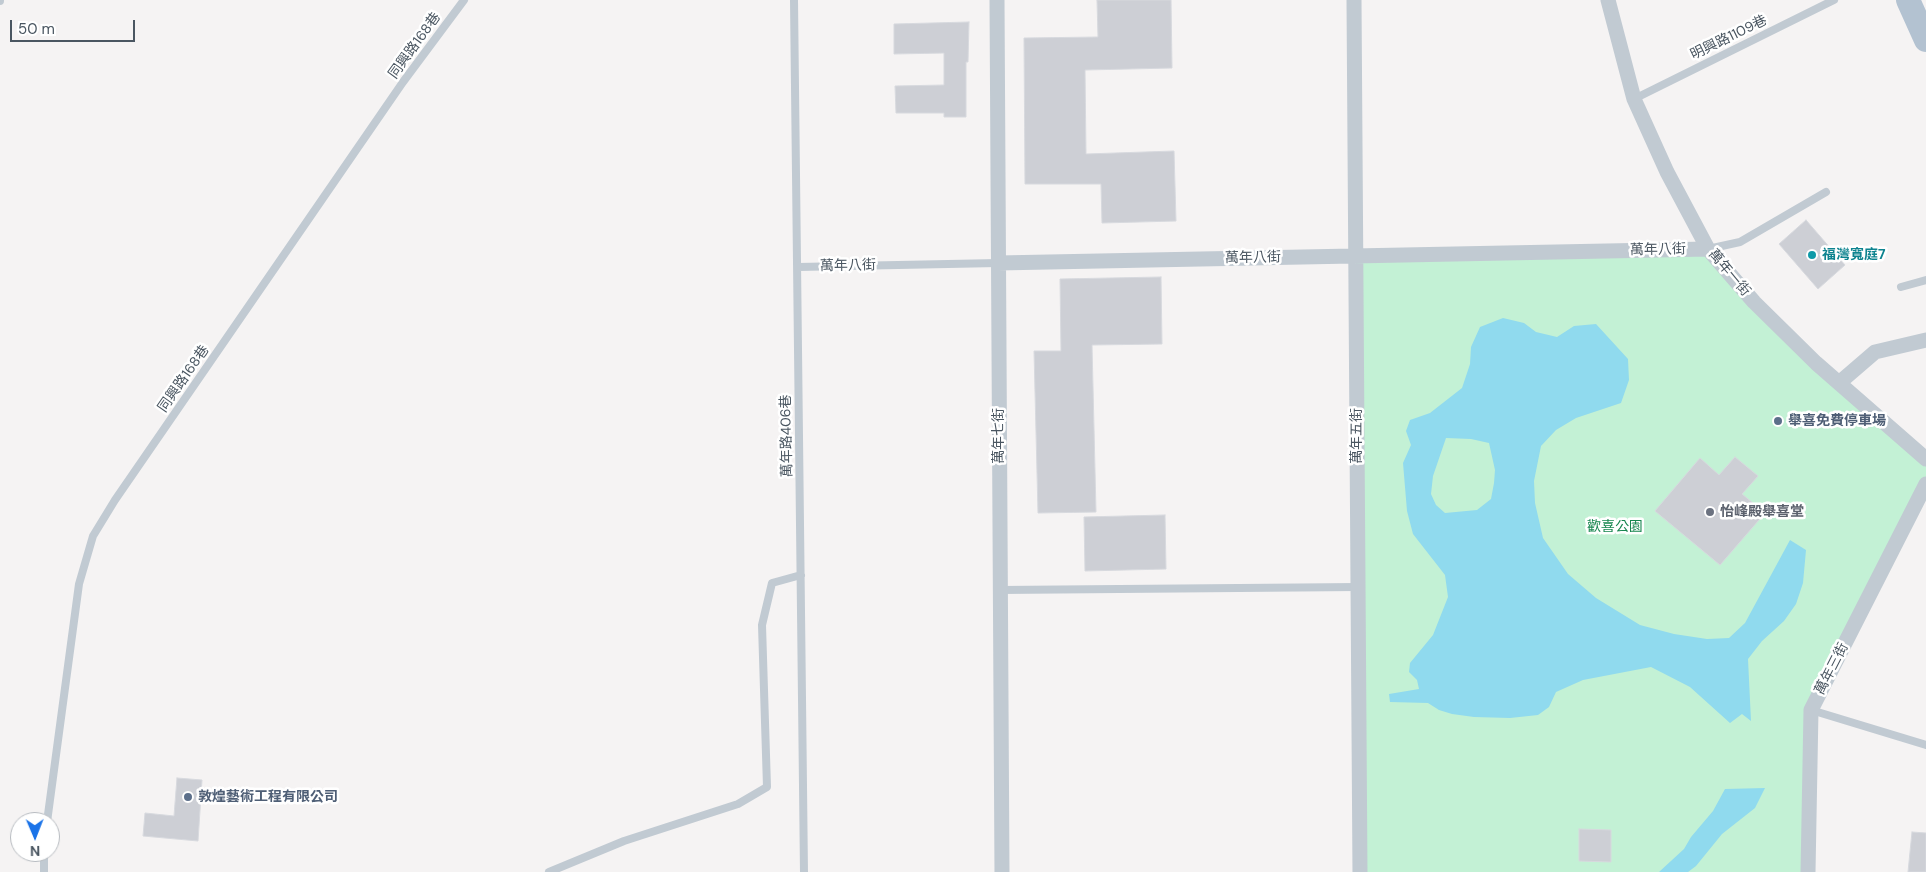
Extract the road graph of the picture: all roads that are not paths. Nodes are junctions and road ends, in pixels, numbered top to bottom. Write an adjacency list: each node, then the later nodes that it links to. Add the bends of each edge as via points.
1 (464, 0): 26 (lane, 同興路168巷, via 403,82 93,536 79,584)
2 (794, 0): 14 (lane, 萬年路406巷)
3 (997, 0): 13 (street, 萬年七街)
4 (1354, 0): 12 (street, 萬年五街)
5 (1608, 0): 9 (street, 萬年一街)
6 (1834, 0): 9 (lane, 明興路1109巷)
7 (1908, 0): 8 (main road)
8 (1926, 40)
9 (1634, 99): 11 (street, 萬年一街, via 1667,172)
10 (1826, 192): 11 (lane, via 1740,242)
11 (1708, 249): 12 (street, 萬年八街); 18 (street, 萬年一街, via 1754,302)
12 (1356, 256): 13 (street, 萬年八街); 22 (street, 萬年五街)
13 (998, 263): 14 (lane, 萬年八街); 23 (street, 萬年七街)
14 (798, 267): 21 (lane, 萬年路406巷)
15 (1926, 280): 16 (lane)
16 (1900, 287)
17 (1926, 340): 18 (street, via 1875,352)
18 (1839, 382): 19 (street, 萬年一街)
19 (1926, 459)
20 (1926, 484): 24 (street, 萬年三街)
21 (801, 575): 27 (lane, via 772,584 762,625 767,787 738,804 624,841); 28 (lane, 萬年路406巷)
22 (1358, 586): 23 (lane); 30 (street, 萬年五街)
23 (1000, 590): 29 (street, 萬年七街)
24 (1811, 710): 25 (lane); 31 (street, 萬年三街)
25 (1926, 745)
26 (48, 812)
27 (549, 872)
28 (804, 872)
29 (1002, 872)
30 (1360, 872)
31 (1808, 872)

